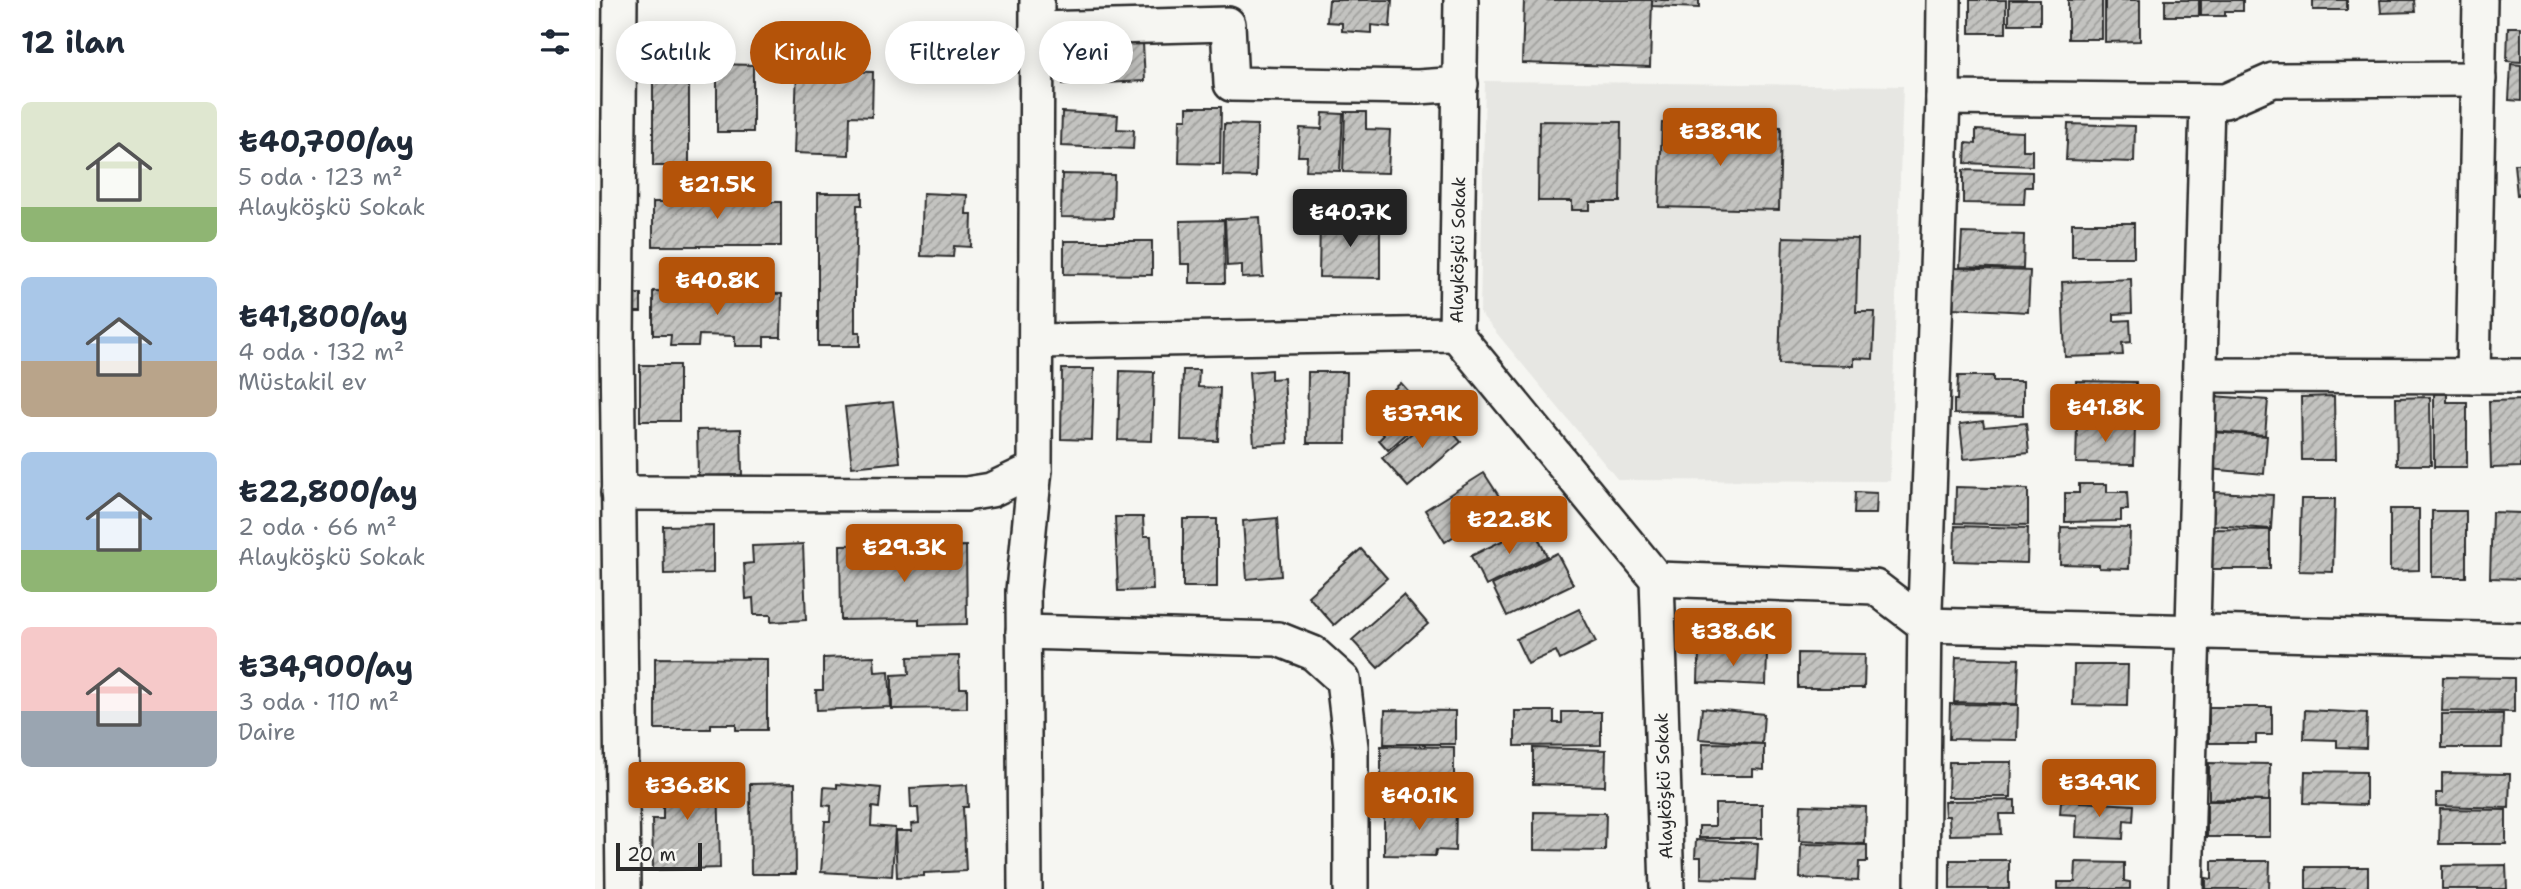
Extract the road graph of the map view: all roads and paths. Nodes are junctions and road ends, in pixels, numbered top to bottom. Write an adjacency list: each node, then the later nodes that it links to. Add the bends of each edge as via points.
1 (620, 0): 11 (street)
2 (1461, 0): 7 (street, Alayköşkü Sokak)
3 (1944, 0): 8 (street)
4 (2480, 0): 6 (street)
5 (1037, 15): 7 (street, via 1228,24 1231,84); 12 (street)
6 (2479, 79): 9 (street, via 2273,80 2225,101); 14 (street)
7 (1461, 84): 10 (street, Alayköşkü Sokak)
8 (1943, 97): 9 (street); 19 (street)
9 (2207, 101): 13 (street)
10 (1456, 334): 12 (street); 18 (street, Alayköşkü Sokak)
11 (606, 341): 17 (street)
12 (1036, 341): 16 (street)
13 (2199, 375): 14 (street); 21 (street)
14 (2473, 376): 15 (street)
15 (2521, 376)
16 (1035, 469): 17 (street, via 991,490 966,494); 20 (street)
17 (618, 493): 23 (street)
18 (1657, 579): 19 (street, via 1875,587); 27 (street, Alayköşkü Sokak)
19 (1925, 625): 21 (street); 28 (street)
20 (1023, 632): 25 (street); 26 (street, via 1278,639 1313,653 1343,680 1351,747)
21 (2192, 632): 22 (street); 29 (street)
22 (2521, 640)
23 (607, 661): 24 (street)
24 (623, 889)
25 (1025, 889)
26 (1351, 889)
27 (1667, 889)
28 (1922, 889)
29 (2186, 889)

